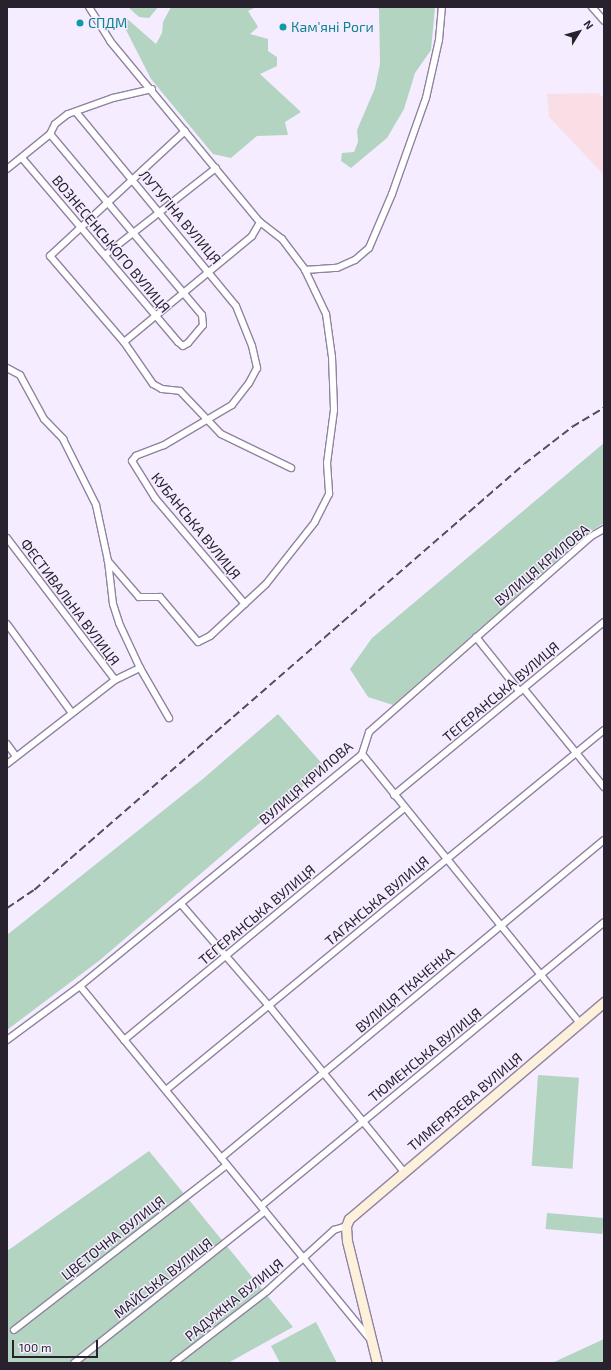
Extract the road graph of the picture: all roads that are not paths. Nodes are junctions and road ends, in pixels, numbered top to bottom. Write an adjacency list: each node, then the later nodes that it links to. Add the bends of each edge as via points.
1 (89, 7): 5 (street, via 110,41)
2 (442, 7): 19 (street, via 439,40 426,98 392,194 368,248 355,260 337,268)
3 (592, 7): 4 (street)
4 (604, 21)
5 (152, 89): 6 (street, via 113,98); 7 (street)
6 (76, 112): 8 (street, via 68,114 55,124); 12 (street, ЛУТУГІНА ВУЛИЦЯ)
7 (184, 131): 10 (street); 12 (street)
8 (50, 134): 9 (street); 13 (street)
9 (22, 158): 11 (street); 16 (street, ВОЗНЕСЕНСЬКОГО ВУЛИЦЯ)
10 (216, 168): 14 (street); 15 (street)
11 (7, 169)
12 (133, 179): 13 (street); 14 (street, ЛУТУГІНА ВУЛИЦЯ)
13 (108, 203): 16 (street); 17 (street)
14 (159, 210): 17 (street); 20 (street, ЛУТУГІНА ВУЛИЦЯ)
15 (260, 222): 19 (street, via 282,239); 20 (street, via 252,236)
16 (81, 227): 18 (street, ВОЗНЕСЕНСЬКОГО ВУЛИЦЯ); 23 (street, via 50,256)
17 (132, 232): 18 (street); 21 (street)
18 (105, 255): 22 (street, ВОЗНЕСЕНСЬКОГО ВУЛИЦЯ)
19 (305, 270): 31 (street, via 326,314 332,357 334,410 327,463 329,494 314,522 266,584)
20 (209, 271): 21 (street); 25 (street, ЛУТУГІНА ВУЛИЦЯ, via 236,306 252,346 256,368 249,383 232,405)
21 (184, 292): 22 (street); 22 (street, ВОЗНЕСЕНСЬКОГО ВУЛИЦЯ, via 204,320 203,325 183,346)
22 (156, 315): 23 (street)
23 (124, 342): 25 (street, via 153,384 184,394)
24 (7, 368): 30 (street, via 20,375 44,419 63,439 96,505)
25 (205, 419): 26 (street, ЛУТУГІНА ВУЛИЦЯ, via 164,444 136,456); 27 (street, via 221,434)
26 (132, 461): 31 (street, КУБАНСЬКА ВУЛИЦЯ, via 155,498)
27 (291, 468)
28 (604, 529): 34 (street, ВУЛИЦЯ КРИЛОВА, via 590,537)
29 (7, 538): 36 (street, ФЕСТИВАЛЬНА ВУЛИЦЯ)
30 (108, 561): 31 (street, via 139,597 160,597 198,642 210,636); 35 (street, via 113,604)
31 (246, 604)
32 (604, 622): 37 (street, ТЕГЕРАНСЬКА ВУЛИЦЯ)
33 (7, 624): 38 (street)
34 (476, 637): 37 (street); 42 (street, ВУЛИЦЯ КРИЛОВА, via 369,732)
35 (140, 668): 36 (street); 39 (street)
36 (114, 680): 38 (street)
37 (522, 690): 43 (street); 47 (street, ТЕГЕРАНСЬКА ВУЛИЦЯ)
38 (72, 712): 44 (street)
39 (170, 718)
40 (604, 730): 43 (street, ТАГАНСЬКА ВУЛИЦЯ)
41 (7, 744): 44 (street)
42 (362, 754): 47 (street); 51 (street, ВУЛИЦЯ КРИЛОВА)
43 (575, 754): 46 (street); 50 (street, ТАГАНСЬКА ВУЛИЦЯ)
44 (15, 755): 45 (street)
45 (7, 764)
46 (604, 787)
47 (394, 795): 48 (street)
48 (404, 808): 50 (street); 54 (street, ТЕГЕРАНСЬКА ВУЛИЦЯ)
49 (604, 840): 53 (street, ВУЛИЦЯ ТКАЧЕНКА)
50 (447, 859): 53 (street); 58 (street, ТАГАНСЬКА ВУЛИЦЯ)
51 (181, 904): 54 (street); 56 (street, ВУЛИЦЯ КРИЛОВА)
52 (604, 922): 55 (street, ТЮМЕНСЬКА ВУЛИЦЯ)
53 (502, 926): 55 (street); 62 (street, ВУЛИЦЯ ТКАЧЕНКА)
54 (226, 956): 58 (street); 61 (street, ТЕГЕРАНСЬКА ВУЛИЦЯ)
55 (542, 974): 59 (street); 64 (street, ТЮМЕНСЬКА ВУЛИЦЯ)
56 (80, 986): 60 (street, ВУЛИЦЯ КРИЛОВА); 61 (street)
57 (604, 1002): 59 (street, ТИМЕРЯЗЄВА ВУЛИЦЯ)
58 (270, 1007): 62 (street); 63 (street, ТАГАНСЬКА ВУЛИЦЯ)
59 (580, 1023): 67 (street, ТИМЕРЯЗЄВА ВУЛИЦЯ)
60 (7, 1040)
61 (124, 1040): 63 (street)
62 (322, 1074): 64 (street); 65 (street, ВУЛИЦЯ ТКАЧЕНКА)
63 (166, 1090): 65 (street)
64 (362, 1122): 67 (street); 68 (street, ТЮМЕНСЬКА ВУЛИЦЯ)
65 (222, 1158): 66 (street)
66 (227, 1165): 68 (street); 72 (street, ЦВЄТОЧНА ВУЛИЦЯ)
67 (404, 1172): 70 (street, ТИМЕРЯЗЄВА ВУЛИЦЯ, via 353,1214)
68 (261, 1206): 69 (street)
69 (265, 1211): 71 (street); 74 (street, МАЙСЬКА ВУЛИЦЯ)
70 (346, 1226): 71 (street, РАДУЖНА ВУЛИЦЯ, via 334,1230); 73 (street, via 347,1241)
71 (303, 1257): 73 (street); 75 (street, РАДУЖНА ВУЛИЦЯ, via 267,1291)
72 (14, 1330)
73 (372, 1342): 76 (street)
74 (74, 1363)
75 (174, 1363)
76 (377, 1363)

